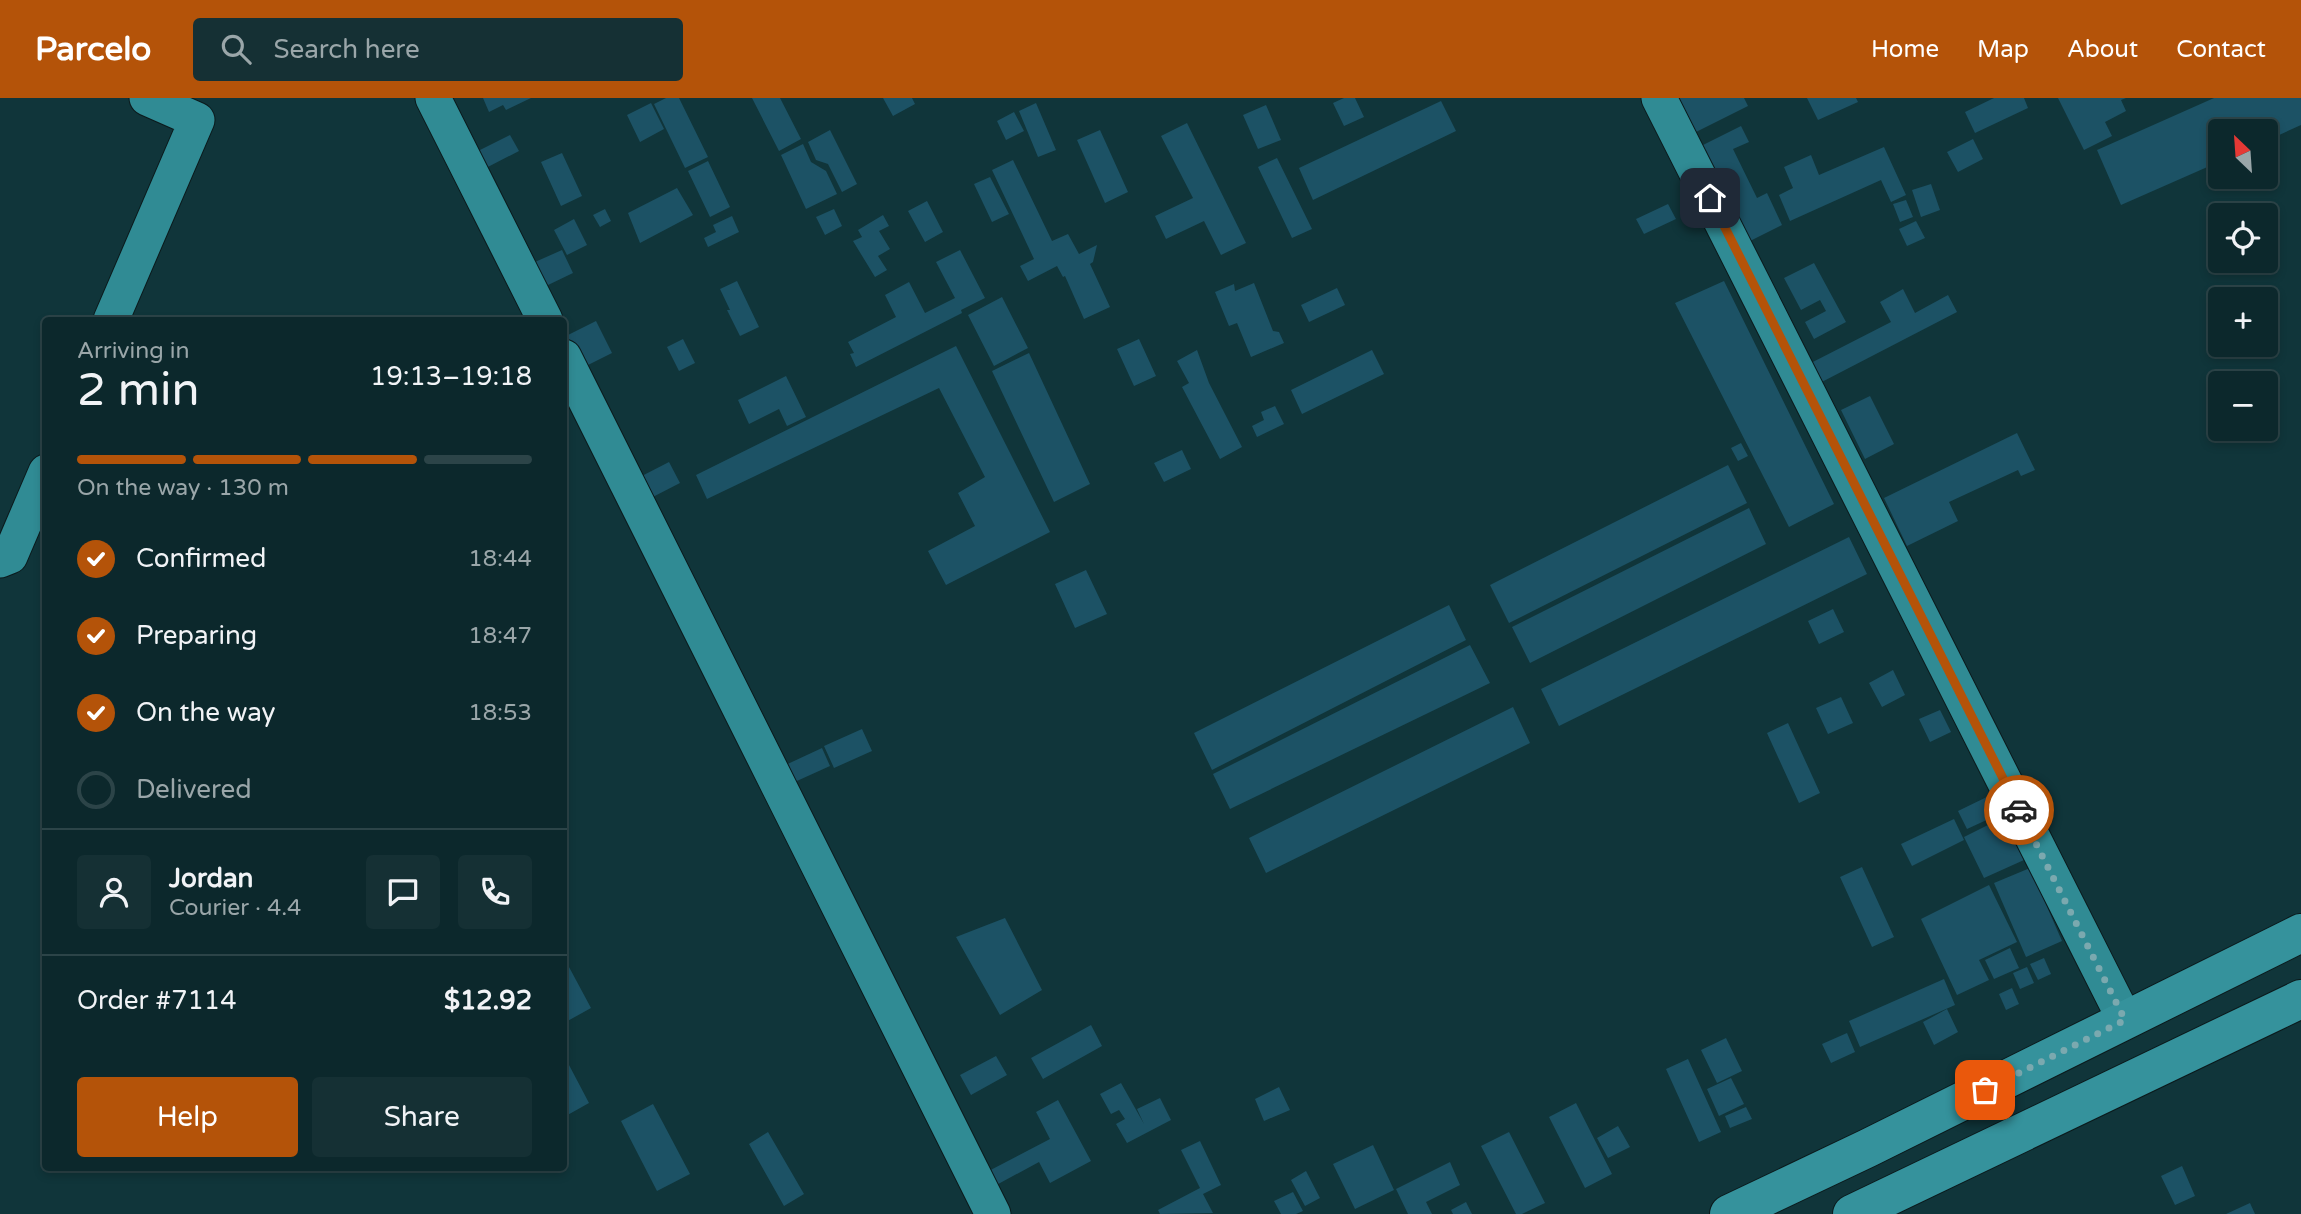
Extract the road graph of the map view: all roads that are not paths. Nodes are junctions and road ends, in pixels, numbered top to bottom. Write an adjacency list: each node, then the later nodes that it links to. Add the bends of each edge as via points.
1 (147, 98): 4 (street, via 197,120)
2 (433, 98): 5 (street)
3 (1660, 98): 11 (street)
4 (112, 317)
5 (543, 317)
6 (567, 364): 12 (street)
7 (42, 481): 8 (street, via 10,556)
8 (0, 560)
9 (2301, 933): 11 (highway)
10 (2301, 999): 14 (highway)
11 (2125, 1020): 13 (highway)
12 (993, 1214)
13 (1729, 1214)
14 (1852, 1214)

